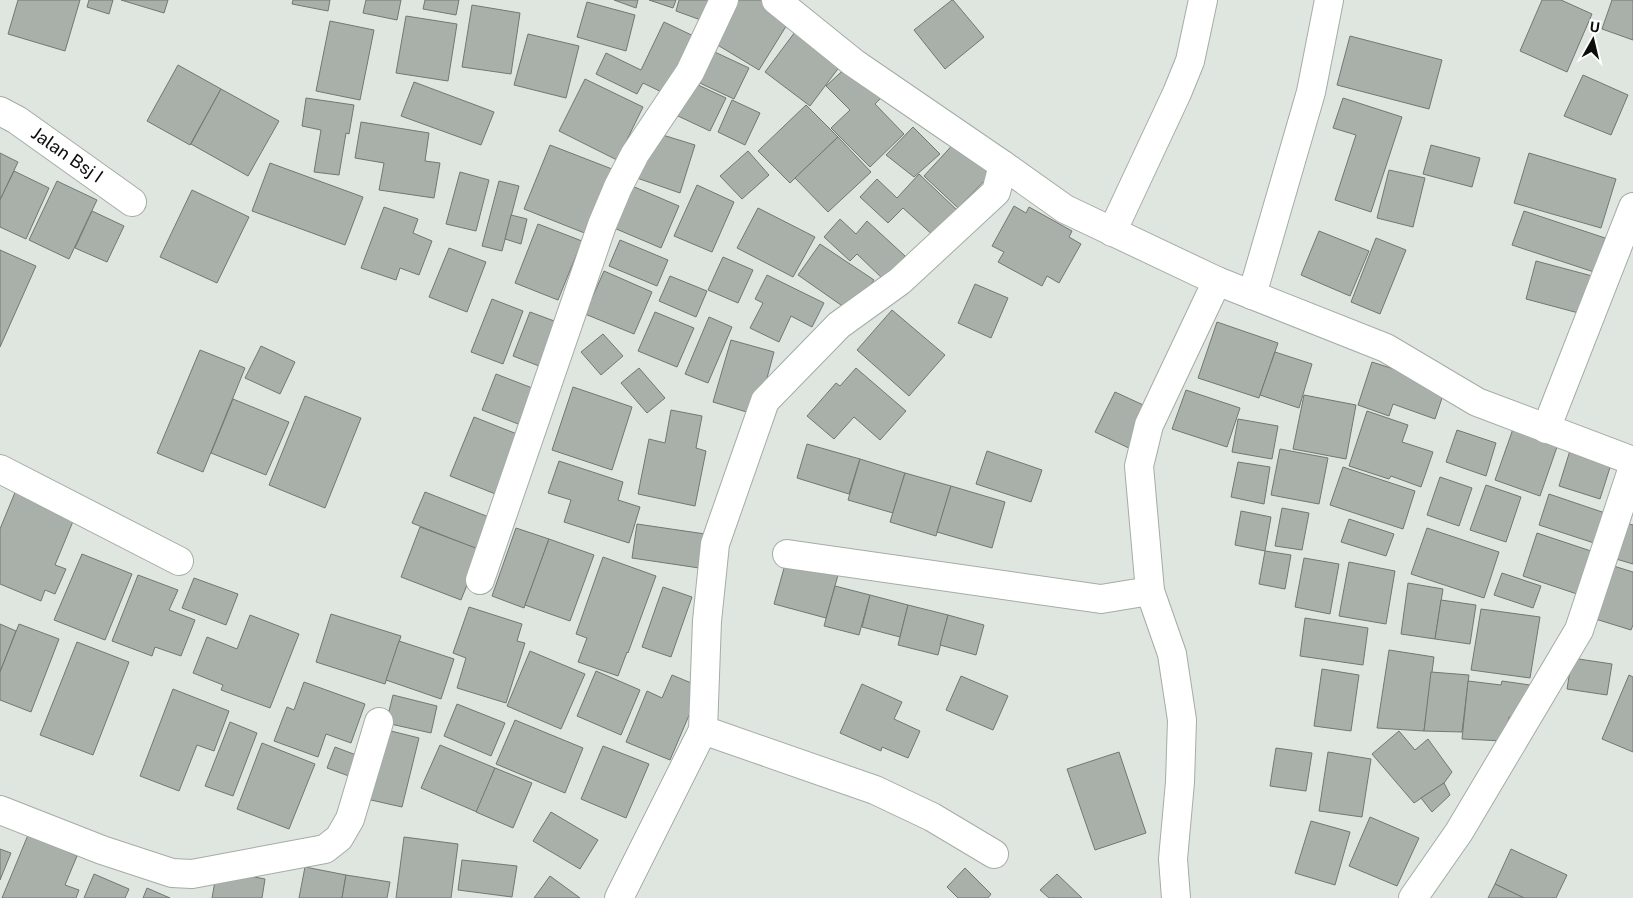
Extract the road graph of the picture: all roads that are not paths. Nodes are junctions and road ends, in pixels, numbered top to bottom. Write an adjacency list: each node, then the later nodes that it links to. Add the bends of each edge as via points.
1 (724, 0): 18 (street, via 690,72 635,154 602,225)
2 (776, 0): 6 (street, via 854,63)
3 (1203, 0): 9 (street, via 1190,61)
4 (1329, 0): 11 (street, via 1311,92)
5 (0, 111): 7 (street, Jalan Bsj I)
6 (1003, 165): 9 (street, via 1065,210); 21 (street, via 996,192 900,281 839,324 765,401 715,544)
7 (132, 202)
8 (1633, 206): 12 (street)
9 (1112, 232): 10 (street)
10 (1217, 281): 11 (street); 19 (street, via 1149,425 1139,466)
11 (1252, 295): 12 (street, via 1386,348 1477,402)
12 (1546, 429): 13 (street)
13 (1633, 461)
14 (1633, 467): 26 (street, via 1579,630 1459,832)
15 (0, 469): 17 (street)
16 (787, 554): 19 (street, via 1101,599)
17 (179, 561)
18 (480, 580)
19 (1150, 591): 25 (street, via 1172,654 1182,720 1173,859)
20 (379, 722): 22 (street, via 350,819 339,838 325,849 192,874 172,873)
21 (703, 730): 23 (street, via 875,790 932,817); 24 (street)
22 (0, 810)
23 (994, 854)
24 (619, 898)
25 (1176, 898)
26 (1413, 898)

